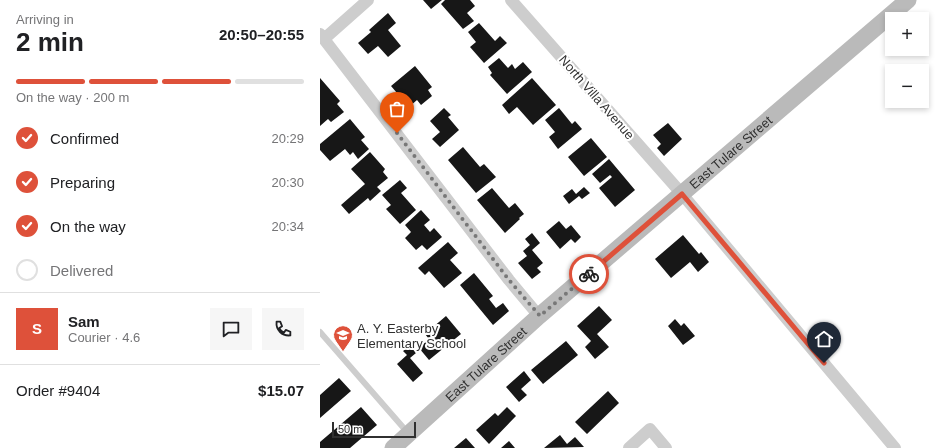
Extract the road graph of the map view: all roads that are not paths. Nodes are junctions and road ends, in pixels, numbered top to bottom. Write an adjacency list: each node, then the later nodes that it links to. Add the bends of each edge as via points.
1 (368, 0): 4 (street)
2 (511, 0): 5 (street, North Villa Avenue)
3 (908, 0): 5 (main road, East Tulare Street)
4 (322, 36): 6 (street, via 509,280)
5 (682, 194): 6 (main road, East Tulare Street); 12 (street, North Villa Avenue)
6 (540, 316): 8 (main road, East Tulare Street)
7 (320, 332): 8 (lane)
8 (409, 434): 9 (main road, East Tulare Street)
9 (393, 448)
10 (629, 448): 11 (street, via 650,429)
11 (666, 448)
12 (895, 448)

